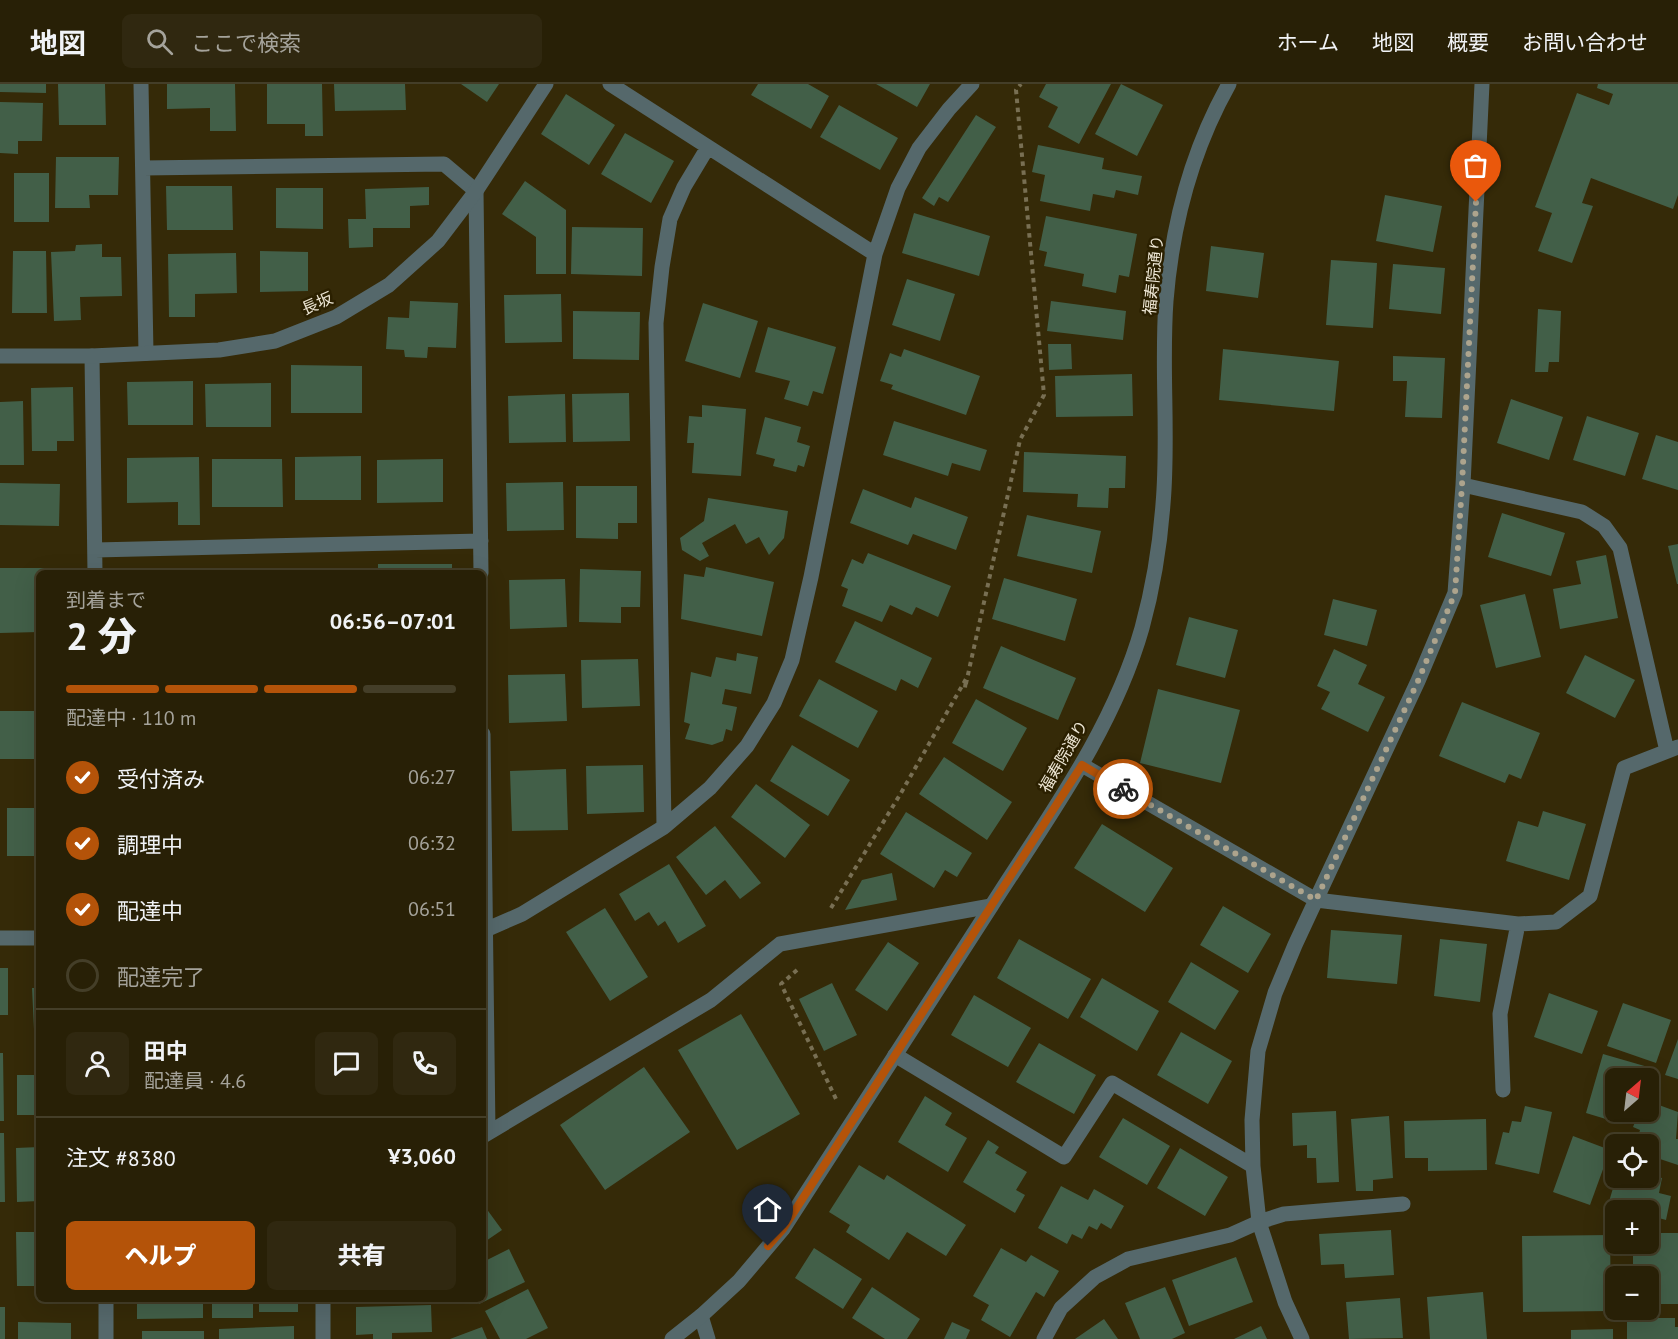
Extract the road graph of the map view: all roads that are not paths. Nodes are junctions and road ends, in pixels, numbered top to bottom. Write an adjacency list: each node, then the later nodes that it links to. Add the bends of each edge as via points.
1 (141, 84): 8 (street)
2 (546, 84): 9 (street, 長坂)
3 (610, 84): 7 (street)
4 (972, 84): 10 (street, via 919,148 898,188)
5 (1228, 84): 20 (street, 福寿院通り, via 1186,189 1173,245 1166,304 1163,502 1154,575 1141,630 1123,680)
6 (1482, 84): 14 (street)
7 (708, 147): 10 (street); 21 (street, via 670,219 656,323)
8 (143, 168): 9 (street, via 444,164); 11 (street)
9 (476, 191): 11 (street, 長坂, via 438,241 389,285 336,317 275,340 219,350); 15 (street)
10 (874, 254): 21 (street, via 792,660 774,703 747,746 710,788)
11 (146, 353): 13 (street, 長坂)
12 (0, 356): 13 (street, 長坂)
13 (92, 356): 16 (street)
14 (1462, 485): 19 (street, via 1582,512 1604,526 1620,548); 22 (street, via 1455,593)
15 (481, 542): 16 (street); 18 (street)
16 (95, 550): 17 (street)
17 (95, 570)
18 (481, 570)
19 (1672, 749): 24 (street, via 1624,768 1590,896 1556,921)
20 (1082, 765): 22 (street); 23 (street, 福寿院通り)
21 (664, 827): 25 (street, via 522,914)
22 (1316, 900): 24 (street); 31 (street, via 1275,993 1258,1051)
23 (991, 906): 28 (street, 福寿院通り); 30 (street, via 780,944 711,1000)
24 (1518, 924): 29 (street, via 1500,1014)
25 (486, 930)
26 (0, 938): 27 (street)
27 (36, 938)
28 (895, 1055): 31 (street, via 1064,1157 1112,1083); 36 (street, 福寿院通り, via 783,1229 739,1281)
29 (1503, 1090)
30 (486, 1134)
31 (1253, 1166): 33 (street)
32 (1402, 1204): 33 (street, via 1284,1214)
33 (1259, 1221): 41 (street, via 1230,1235 1128,1259 1095,1277 1061,1308); 42 (street, via 1284,1302)
34 (106, 1302): 37 (street)
35 (323, 1302): 38 (street)
36 (701, 1316): 39 (street, 福寿院通り); 40 (street)
37 (106, 1339)
38 (323, 1339)
39 (672, 1339)
40 (708, 1339)
41 (1044, 1339)
42 (1302, 1339)

